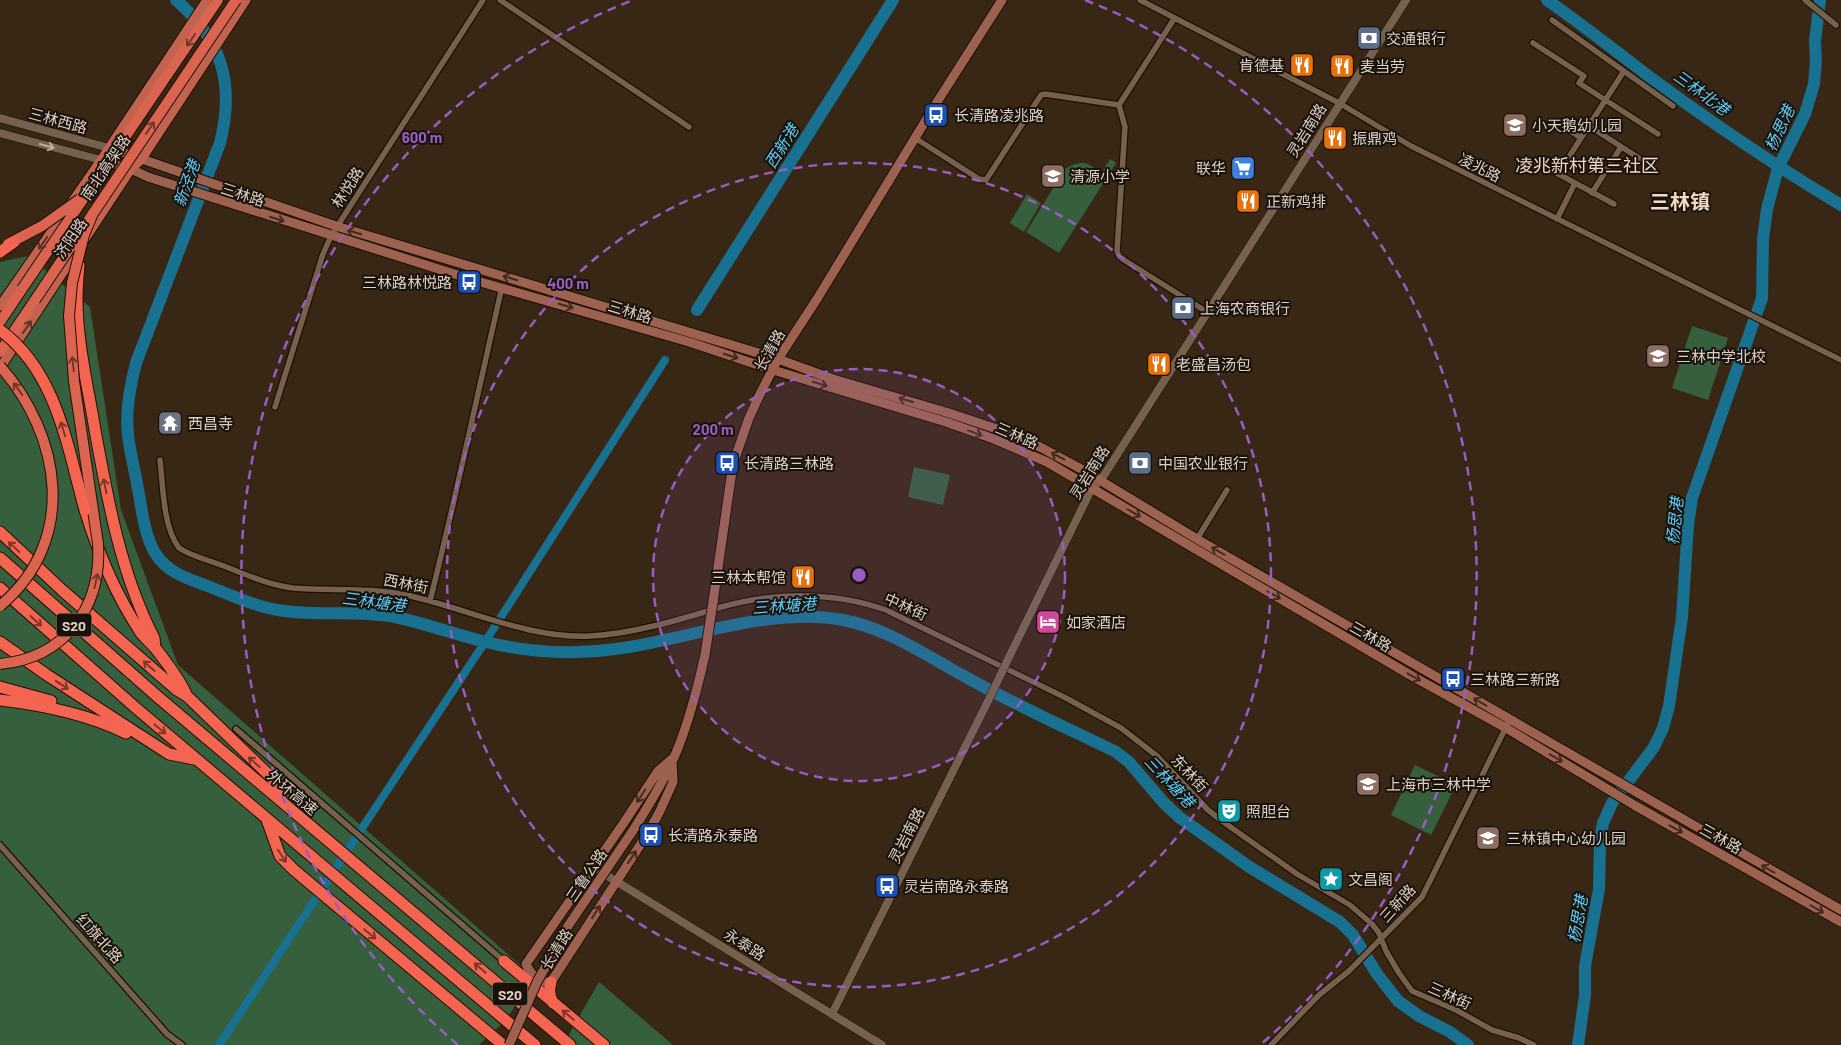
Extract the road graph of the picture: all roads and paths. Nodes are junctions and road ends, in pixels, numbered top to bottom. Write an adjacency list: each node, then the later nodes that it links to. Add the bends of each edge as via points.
1 (207, 0): 29 (main road, 济阳路)
2 (218, 0): 38 (highway, 南北高架路, one-way to 38, bridge)
3 (236, 0): 40 (highway, 南北高架路, one-way to 3, bridge)
4 (246, 0): 31 (main road, 济阳路)
5 (483, 0): 42 (street, 林悦路)
6 (500, 0): 22 (street)
7 (1002, 0): 26 (main road, 长清路)
8 (1140, 0): 11 (street, 凌兆路)
9 (1406, 0): 17 (street, 灵岩南路)
10 (1805, 0): 13 (street)
11 (1174, 19): 17 (street, 凌兆路); 18 (street)
12 (1552, 20): 15 (street)
13 (1836, 25)
14 (1533, 43): 16 (street, via 1584,76 1579,83)
15 (1624, 71): 16 (street); 19 (street)
16 (1605, 100): 23 (street); 25 (street)
17 (1339, 104): 41 (street, 凌兆路, via 1411,146); 50 (street, 灵岩南路)
18 (1119, 105): 26 (street, via 1041,95 988,177 982,180); 50 (street, via 1125,127 1119,256)
19 (1673, 106)
20 (0, 118): 29 (street, 三林西路)
21 (1560, 124): 27 (street)
22 (689, 126)
23 (1589, 126): 27 (street); 28 (street)
24 (0, 133): 30 (street, 三林西路, one-way to 30)
25 (1658, 134)
26 (915, 138): 54 (main road, 长清路)
27 (1581, 138): 35 (street)
28 (1621, 147): 32 (street); 37 (street)
29 (109, 148): 30 (main road, 济阳路); 31 (main road, 三林路)
30 (101, 160): 34 (main road, 三林路); 49 (main road, 济阳路, one-way to 49)
31 (141, 160): 34 (main road, 济阳路); 42 (main road, 三林路)
32 (1642, 160)
33 (1536, 162): 35 (street)
34 (131, 170): 43 (main road, 三林路, one-way to 43); 56 (main road, 济阳路, one-way to 34)
35 (1558, 174): 36 (street)
36 (1575, 183): 37 (street); 41 (street)
37 (1592, 193): 39 (street)
38 (87, 194): 44 (highway, bridge); 51 (highway, 南北高架路, bridge)
39 (1614, 204)
40 (93, 213): 46 (highway, bridge); 53 (highway, 南北高架路, bridge)
41 (1557, 219): 55 (street, 凌兆路)
42 (336, 226): 43 (street, 林悦路); 54 (main road, 三林路, one-way to 42)
43 (331, 236): 48 (main road, 三林路); 58 (street, 林悦路)
44 (14, 242): 45 (highway, bridge); 47 (highway, bridge)
45 (0, 247)
46 (80, 250): 71 (highway, one-way to 46, bridge, via 154,638 131,585 105,487 81,348 77,298); 72 (highway, one-way to 46, bridge, via 34,656 66,636 89,604 98,575 97,533 78,413 69,316)
47 (0, 252)
48 (502, 287): 57 (main road, 三林路, one-way to 57); 67 (street)
49 (0, 306)
50 (1207, 312): 60 (street, 灵岩南路)
51 (0, 322)
52 (0, 330): 71 (highway, one-way to 52, bridge, via 138,628 96,545 51,396 32,361)
53 (0, 352)
54 (778, 359): 57 (main road, 长清路); 60 (main road, 三林路, one-way to 54, via 1003,431)
55 (1841, 360)
56 (0, 367): 69 (highway, one-way to 56, bridge, via 20,586 40,554 54,495 50,461 41,429 24,397)
57 (773, 370): 61 (main road, 三林路, one-way to 61, via 946,422 1047,462); 68 (main road, 长清路, via 749,418 733,464)
58 (275, 407)
59 (160, 460): 67 (street, 西林街, via 165,506 175,541 181,550 282,586 371,590)
60 (1101, 480): 61 (street, 灵岩南路); 64 (main road, 三林路)
61 (1092, 488): 79 (main road, 三林路, one-way to 79); 97 (street, 灵岩南路, bridge)
62 (1227, 490): 64 (street)
63 (0, 532): 75 (highway, one-way to 63, via 98,623)
64 (1197, 539): 78 (main road, 三林路, one-way to 64)
65 (0, 558): 84 (highway, 外环高速 / S20, bridge)
66 (0, 588): 82 (highway, S20, one-way to 82, bridge)
67 (430, 601): 68 (street, 西林街, via 551,634 590,636 677,620)
68 (715, 605): 73 (street, 中林街, via 786,597 836,597 860,602 908,620); 83 (main road, 长清路, bridge, via 705,655 678,749)
69 (0, 606)
70 (0, 642): 81 (highway, one-way to 81)
71 (155, 648): 75 (highway)
72 (0, 664)
73 (1016, 674): 92 (street, 东林街, via 1097,714 1134,738 1157,756 1222,821 1297,874 1350,905 1372,924)
74 (0, 688): 77 (highway, via 75,708)
75 (187, 696): 84 (highway, one-way to 75, via 273,779)
76 (3, 701): 77 (highway)
77 (87, 718): 81 (highway)
78 (1510, 719): 79 (street, 三新路); 90 (main road, 三林路, one-way to 78)
79 (1506, 728): 91 (main road, 三林路, one-way to 91); 92 (street, 三新路, via 1422,897)
80 (236, 729): 93 (street)
81 (148, 741): 82 (highway, via 169,754)
82 (196, 759): 85 (highway, S20)
83 (672, 759): 86 (main road, 长清路); 88 (main road, 长清路, one-way to 88, via 658,771); 89 (main road, 长清路, one-way to 83, via 660,811 673,782)
84 (281, 801): 104 (highway, 外环高速 / S20, one-way to 84)
85 (266, 818): 98 (highway, one-way to 98, via 280,856); 103 (highway, S20)
86 (634, 829): 102 (main road, 三鲁公路, bridge, via 568,926 537,982)
87 (0, 845): 99 (street, 红旗北路, via 167,1034)
88 (593, 867): 89 (street, 永泰路); 94 (main road, 长清路)
89 (616, 881): 95 (main road, 长清路, one-way to 89); 97 (street, 永泰路)
90 (1841, 910)
91 (1841, 922)
92 (1380, 941): 107 (street, 三新路, via 1319,995); 108 (street, 三林街, via 1415,993 1451,1007 1492,1030)
93 (504, 961): 94 (main road, via 514,965); 96 (highway)
94 (526, 964): 95 (main road, 长清路, via 536,978 545,983)
95 (551, 982): 96 (highway, via 549,989)
96 (553, 1003): 105 (highway, one-way to 96)
97 (832, 1014): 106 (street, 永泰路)
98 (484, 1029): 100 (highway); 101 (highway)
99 (182, 1045)
100 (492, 1045)
101 (503, 1045)
102 (509, 1045)
103 (535, 1045)
104 (570, 1045)
105 (604, 1045)
106 (882, 1045)
107 (1272, 1045)
108 (1534, 1045)

